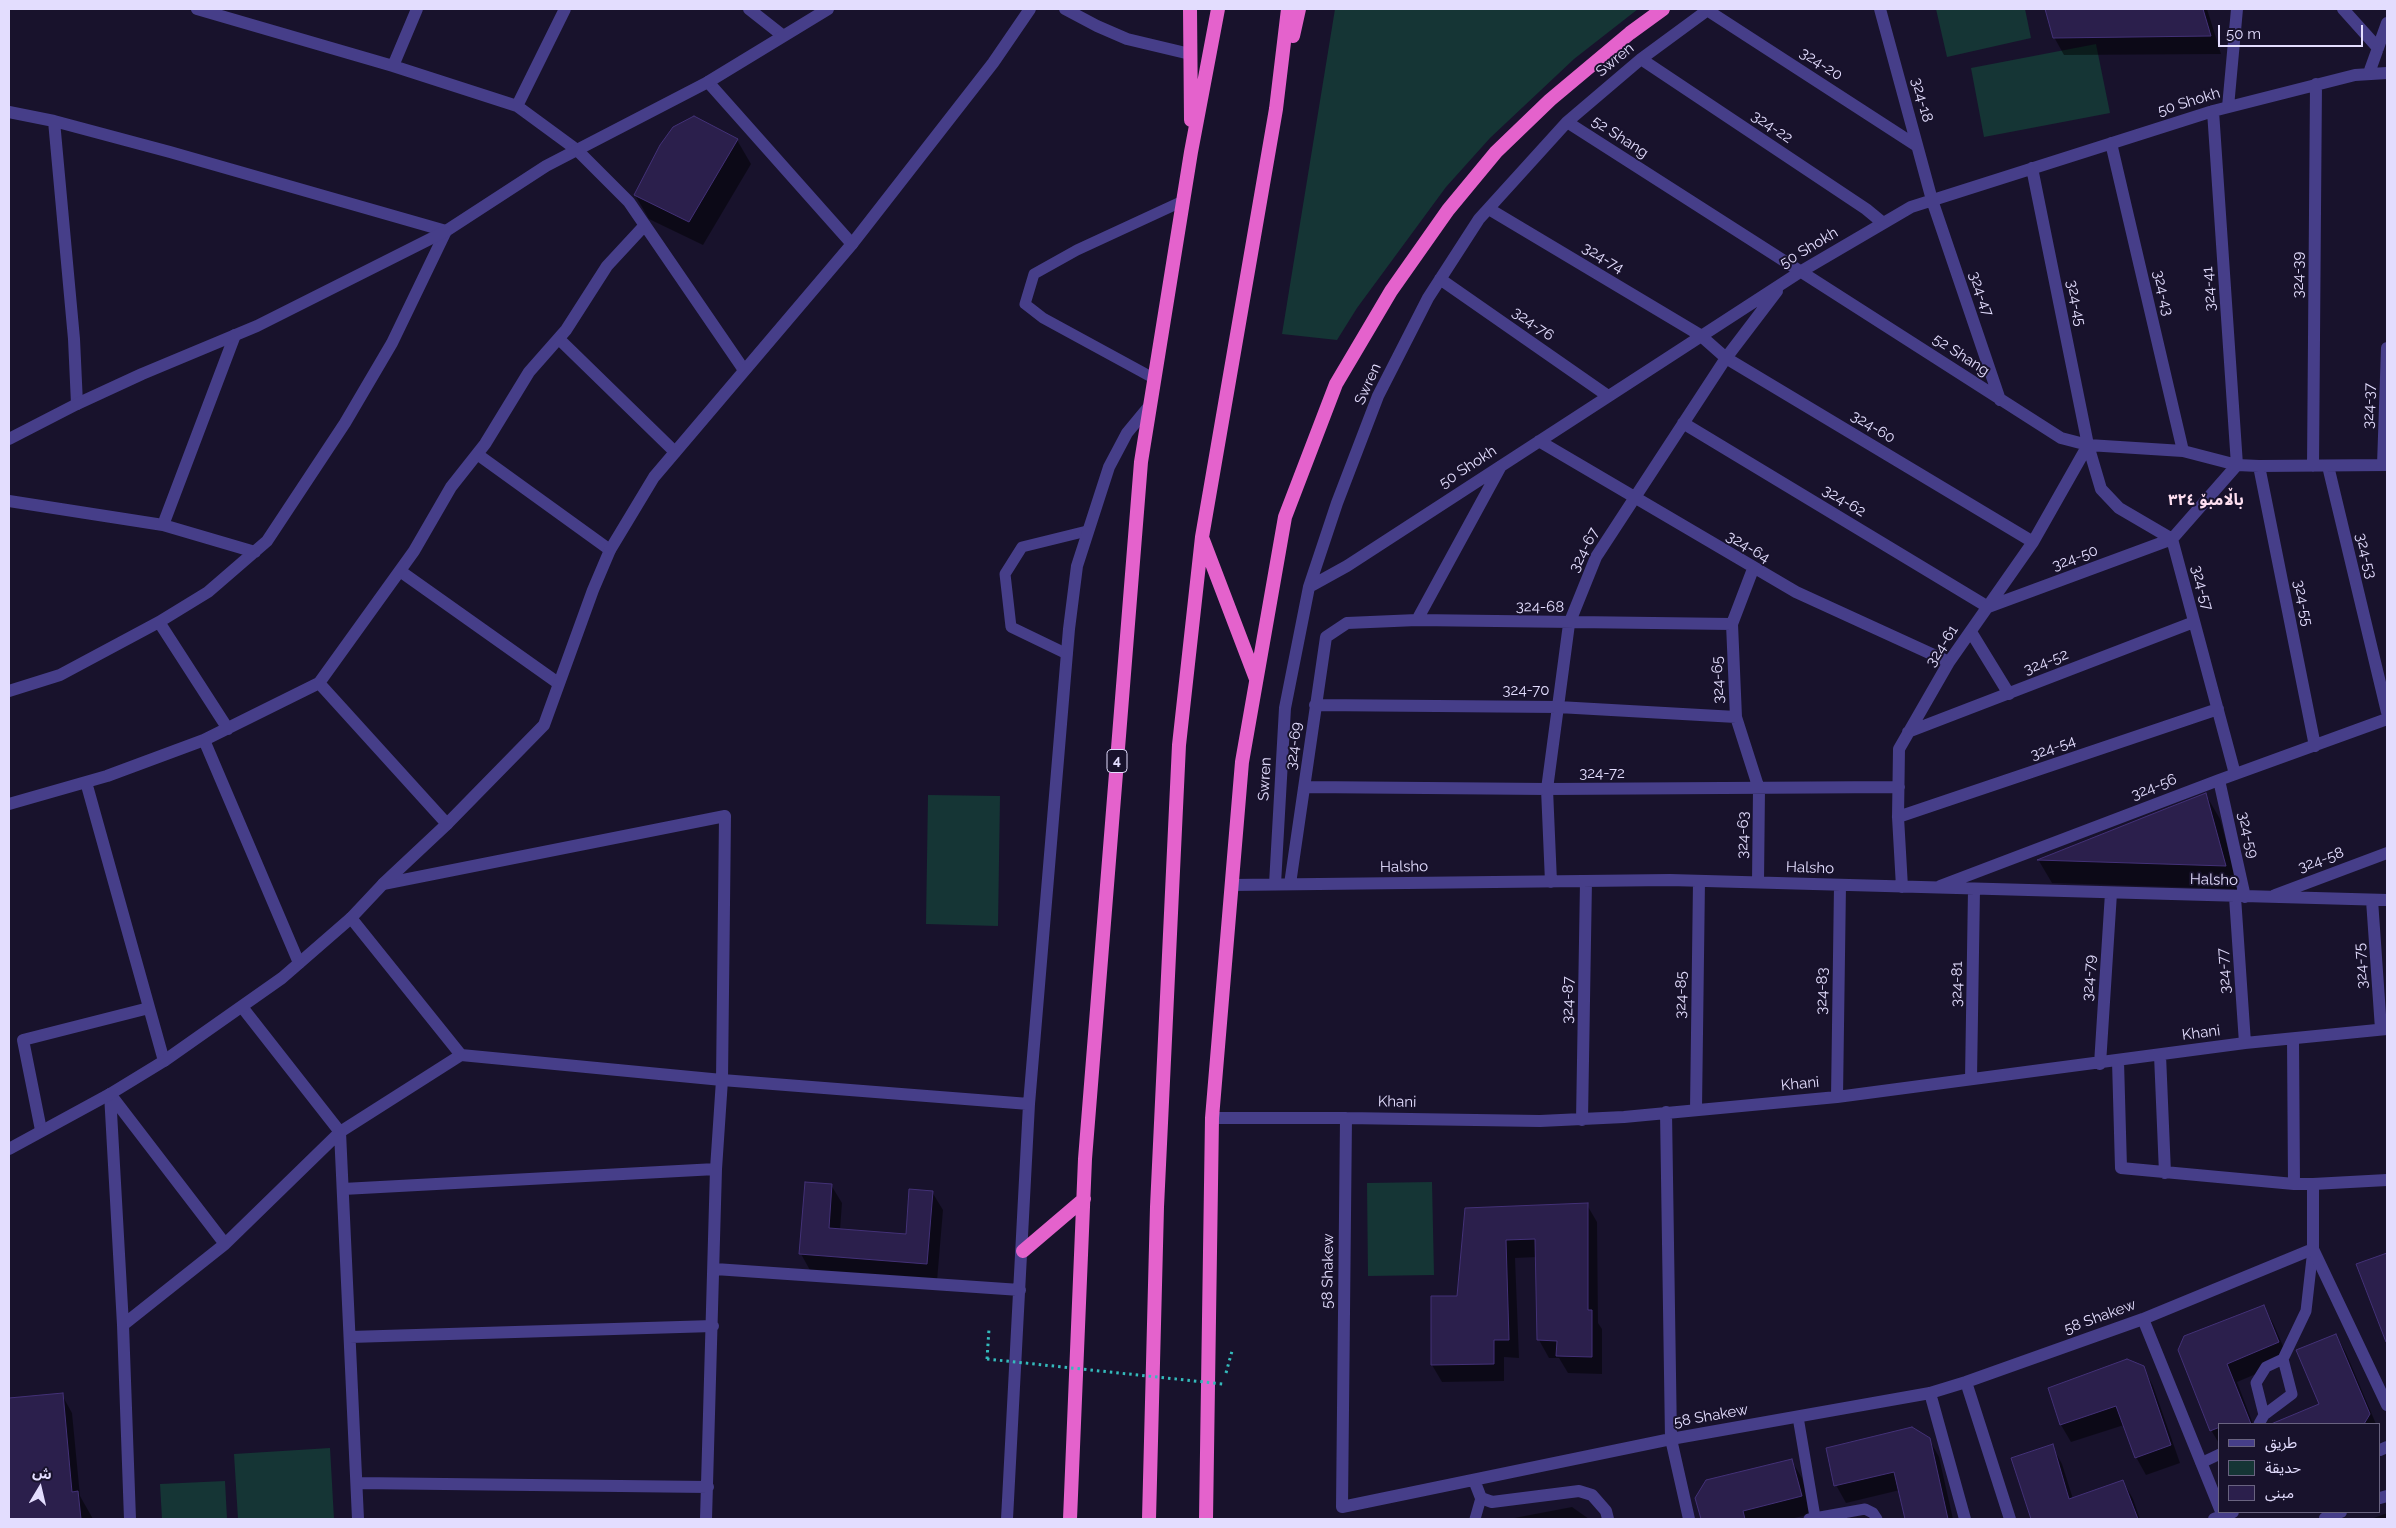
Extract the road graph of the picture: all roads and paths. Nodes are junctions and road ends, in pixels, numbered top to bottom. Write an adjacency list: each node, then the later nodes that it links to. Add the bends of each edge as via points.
1 (197, 9): 22 (street)
2 (417, 9): 22 (street)
3 (565, 9): 27 (street)
4 (749, 9): 18 (street)
5 (828, 9): 18 (street)
6 (1030, 9): 45 (street, via 993,63)
7 (1065, 9): 20 (street, via 1127,39)
8 (1190, 9): 20 (highway)
9 (1218, 9): 37 (highway, 4)
10 (1288, 9): 29 (highway)
11 (1299, 9): 29 (highway)
12 (1663, 9): 95 (highway, via 1630,32 1550,100 1496,152 1448,210 1391,291 1336,384 1285,517)
13 (1708, 9): 21 (street, Swren); 35 (street, 324-20)
14 (1880, 9): 35 (street, 324-18)
15 (2237, 9): 28 (street)
16 (2343, 9): 19 (street)
17 (2387, 23): 19 (street)
18 (782, 35): 25 (street)
19 (2378, 48): 23 (street)
20 (1190, 54): 37 (highway)
21 (1641, 59): 33 (street, Swren); 42 (street, 324-22)
22 (393, 66): 27 (street)
23 (2369, 73): 24 (street, 50 Shokh); 26 (street, 50 Shokh)
24 (2387, 73)
25 (708, 82): 36 (street); 45 (street)
26 (2316, 84): 28 (street, 50 Shokh); 71 (street, 324-39)
27 (517, 106): 36 (street)
28 (2228, 107): 30 (street, 50 Shokh)
29 (1276, 109): 77 (highway)
30 (2214, 111): 34 (street, 50 Shokh); 68 (street, 324-41)
31 (9, 112): 32 (street)
32 (54, 121): 44 (street); 58 (street)
33 (1566, 122): 41 (street, Swren); 46 (street, 52 Shang)
34 (2112, 143): 38 (street, 50 Shokh); 64 (street, 324-43)
35 (1917, 146): 39 (street, 324-18)
36 (577, 150): 43 (street, via 629,202); 44 (street, via 546,166)
37 (1191, 152): 40 (highway, 4)
38 (2032, 168): 39 (street, 50 Shokh); 63 (street, 324-45)
39 (1932, 200): 42 (street, 50 Shokh, via 1911,207); 57 (street, 324-47)
40 (1183, 201): 55 (highway, 4); 55 (lane, via 1077,250 1034,274 1025,304 1043,318)
41 (1488, 209): 47 (street, Swren); 50 (street, 324-74)
42 (1883, 223): 46 (street, 50 Shokh)
43 (645, 225): 51 (street, via 607,266); 54 (street)
44 (446, 231): 49 (street); 81 (street, via 392,343 345,423 267,542)
45 (852, 244): 54 (street)
46 (1800, 272): 48 (street, 50 Shokh); 57 (street, 52 Shang)
47 (1440, 279): 56 (street, 324-76); 84 (street, Swren, via 1378,396)
48 (1784, 283): 50 (street, 50 Shokh); 53 (street, 324-67)
49 (235, 335): 58 (street); 75 (street)
50 (1700, 335): 53 (street, 324-60); 56 (street, 50 Shokh)
51 (559, 339): 65 (street); 66 (street, via 529,372)
52 (2387, 348): 69 (street, 324-37)
53 (1726, 358): 60 (street, 324-67); 79 (street, 324-60)
54 (744, 370): 65 (street)
55 (1155, 379): 59 (highway, 4)
56 (1608, 396): 62 (street, 50 Shokh)
57 (2000, 400): 63 (street, 52 Shang, via 2061,438)
58 (77, 404): 61 (street)
59 (1151, 404): 76 (street, via 1127,433 1109,467); 169 (highway, 4, via 1141,462)
60 (1684, 423): 73 (street, 324-67); 85 (street, 324-62)
61 (9, 439)
62 (1539, 441): 67 (street, 50 Shokh); 73 (street, 324-64)
63 (2088, 445): 64 (street, 52 Shang); 78 (street, via 2101,489 2119,508); 79 (street, 324-61)
64 (2183, 451): 68 (street, 52 Shang)
65 (675, 452): 80 (street, via 654,477)
66 (477, 454): 80 (street); 83 (street, via 451,487)
67 (1502, 464): 84 (street, 50 Shokh, via 1347,566); 86 (street)
68 (2237, 465): 70 (street, 52 Shang); 78 (street)
69 (2385, 465): 72 (street, 52 Shang)
70 (2259, 466): 71 (street, 52 Shang); 109 (street, 324-55)
71 (2313, 466): 72 (street, 52 Shang)
72 (2328, 466): 103 (street, 324-53)
73 (1634, 498): 82 (street, 324-64); 90 (street, 324-67, via 1596,557)
74 (9, 501): 75 (street)
75 (162, 525): 81 (street)
76 (1087, 531): 93 (street, via 1077,566); 93 (lane, via 1022,547 1005,574 1011,627)
77 (1202, 537): 95 (highway); 203 (highway, via 1179,745 1157,1207)
78 (2172, 539): 85 (street, 324-50); 88 (street, 324-57)
79 (2033, 542): 85 (street, 324-61)
80 (610, 550): 97 (street)
81 (255, 552): 87 (street, via 208,592)
82 (1753, 569): 91 (street, 324-65); 94 (street, 324-64)
83 (400, 571): 96 (street); 97 (street)
84 (1309, 587): 126 (street, Swren, via 1286,708)
85 (1988, 607): 92 (street, 324-61)
86 (1417, 620): 89 (street, 324-68); 90 (street, 324-68)
87 (159, 622): 98 (street, via 60,675); 106 (street)
88 (2194, 622): 99 (street, 324-52); 102 (street, 324-57)
89 (1347, 623): 100 (street, 324-69, via 1326,637)
90 (1569, 624): 91 (street, 324-68); 101 (street, 324-67)
91 (1732, 624): 104 (street, 324-65)
92 (1971, 632): 94 (street, 324-61); 99 (street)
93 (1067, 654): 154 (street)
94 (1949, 662): 107 (street, 324-61)
95 (1256, 679): 128 (highway, via 1242,762)
96 (319, 683): 106 (street); 119 (street)
97 (558, 683): 119 (street, via 544,725)
98 (9, 691)
99 (2009, 694): 107 (street, 324-52)
100 (1315, 705): 101 (street, 324-70); 113 (street, 324-69)
101 (1558, 707): 104 (street, 324-70); 116 (street, 324-67)
102 (2218, 709): 110 (street, 324-57); 118 (street, 324-54)
103 (2387, 712)
104 (1736, 718): 115 (street, 324-65)
105 (2387, 719): 109 (street, 324-56)
106 (228, 729): 108 (street)
107 (1908, 732): 114 (street, 324-61, via 1899,749)
108 (204, 740): 112 (street); 139 (street)
109 (2315, 746): 110 (street, 324-56)
110 (2235, 774): 111 (street, 324-56)
111 (2219, 780): 131 (street, 324-56); 134 (street, 324-59)
112 (86, 782): 117 (street); 141 (street)
113 (1305, 787): 116 (street, 324-72); 127 (street, 324-69)
114 (1899, 787): 115 (street, 324-72); 118 (street, 324-61)
115 (1759, 789): 116 (street, 324-72); 124 (street, 324-63)
116 (1547, 790): 123 (street, 324-67)
117 (9, 804)
118 (1898, 817): 130 (street, 324-61)
119 (448, 824): 125 (street)
120 (2387, 853): 135 (street, 324-58)
121 (1586, 881): 122 (street, Halsho); 123 (street, Halsho); 159 (street, 324-87)
122 (1699, 881): 124 (street, Halsho); 155 (street, 324-85)
123 (1551, 882): 127 (street, Halsho)
124 (1758, 882): 129 (street, Halsho)
125 (383, 884): 138 (street); 150 (street, via 725,816)
126 (1275, 884): 127 (street, Halsho); 128 (street, Halsho)
127 (1290, 884)
128 (1231, 885): 157 (highway)
129 (1840, 885): 130 (street, Halsho); 153 (street, 324-83)
130 (1902, 887): 131 (street, Halsho)
131 (1932, 888): 132 (street, Halsho)
132 (1974, 889): 133 (street, Halsho); 151 (street, 324-81)
133 (2111, 893): 134 (street, Halsho); 149 (street, 324-79)
134 (2240, 897): 135 (street, Halsho); 144 (street, 324-77)
135 (2267, 898): 136 (street, Halsho)
136 (2372, 900): 137 (street, Halsho); 142 (street, 324-75)
137 (2387, 900)
138 (351, 918): 139 (street); 145 (street)
139 (299, 963): 140 (street)
140 (242, 1007): 147 (street); 161 (street)
141 (149, 1008): 147 (street); 160 (street, via 22,1040)
142 (2384, 1029): 143 (street, Khani)
143 (2293, 1038): 144 (street, Khani); 166 (street)
144 (2246, 1043): 146 (street, Khani)
145 (461, 1055): 150 (street); 161 (street)
146 (2160, 1055): 148 (street, Khani); 164 (street)
147 (164, 1061): 152 (street)
148 (2118, 1061): 149 (street, Khani); 164 (street, via 2121,1168)
149 (2100, 1064): 151 (street, Khani)
150 (722, 1080): 154 (street); 163 (street)
151 (1971, 1080): 153 (street, Khani)
152 (110, 1094): 160 (street); 170 (street); 176 (street)
153 (1837, 1097): 155 (street, Khani)
154 (1030, 1104): 172 (street)
155 (1696, 1109): 156 (street, Khani)
156 (1666, 1112): 159 (street, Khani); 187 (street)
157 (1212, 1118): 158 (street, Khani); 204 (highway)
158 (1346, 1118): 159 (street, Khani); 195 (street, 58 Shakew)
159 (1582, 1120)
160 (42, 1130): 162 (street)
161 (340, 1132): 168 (street); 170 (street)
162 (9, 1149)
163 (716, 1169): 168 (street); 173 (street)
164 (2165, 1173): 166 (street)
165 (2387, 1180): 167 (street)
166 (2294, 1184): 167 (street)
167 (2313, 1184): 171 (street)
168 (343, 1189): 179 (street)
169 (1084, 1198): 172 (highway); 202 (highway, 4)
170 (225, 1244): 176 (street)
171 (2313, 1249): 175 (street, 58 Shakew); 181 (lane, via 2306,1311); 184 (street)
172 (1023, 1250): 174 (street)
173 (715, 1270): 174 (street); 177 (street)
174 (1020, 1290): 201 (street)
175 (2143, 1319): 182 (street, 58 Shakew); 189 (street)
176 (123, 1325): 198 (street)
177 (713, 1326): 179 (street); 192 (street)
178 (989, 1329): 180 (path, bridge, via 987,1359 1224,1384)
179 (350, 1337): 191 (street)
180 (1232, 1351)
181 (2283, 1359): 186 (lane, via 2266,1367 2256,1383); 186 (lane, via 2292,1394)
182 (1966, 1382): 183 (street, 58 Shakew); 210 (street)
183 (1930, 1393): 185 (street, 58 Shakew); 209 (street)
184 (2387, 1406)
185 (1798, 1417): 187 (street, 58 Shakew); 197 (lane)
186 (2262, 1420)
187 (1671, 1439): 190 (street, 58 Shakew); 207 (street)
188 (2218, 1455): 189 (lane)
189 (2201, 1464): 194 (street)
190 (1474, 1480): 193 (street); 195 (street, 58 Shakew)
191 (357, 1483): 192 (street); 199 (street)
192 (708, 1488): 200 (street)
193 (1481, 1498): 205 (lane); 206 (street, via 1492,1502 1579,1491 1592,1495 1606,1511)
194 (2218, 1504)
195 (1341, 1513)
196 (2339, 1513): 211 (street)
197 (1812, 1518): 208 (lane, via 1865,1509)
198 (130, 1519)
199 (358, 1519)
200 (706, 1519)
201 (1007, 1519)
202 (1070, 1519)
203 (1149, 1519)
204 (1206, 1519)
205 (1476, 1519)
206 (1608, 1519)
207 (1689, 1519)
208 (1877, 1519)
209 (1965, 1519)
210 (2010, 1519)
211 (2325, 1519)

